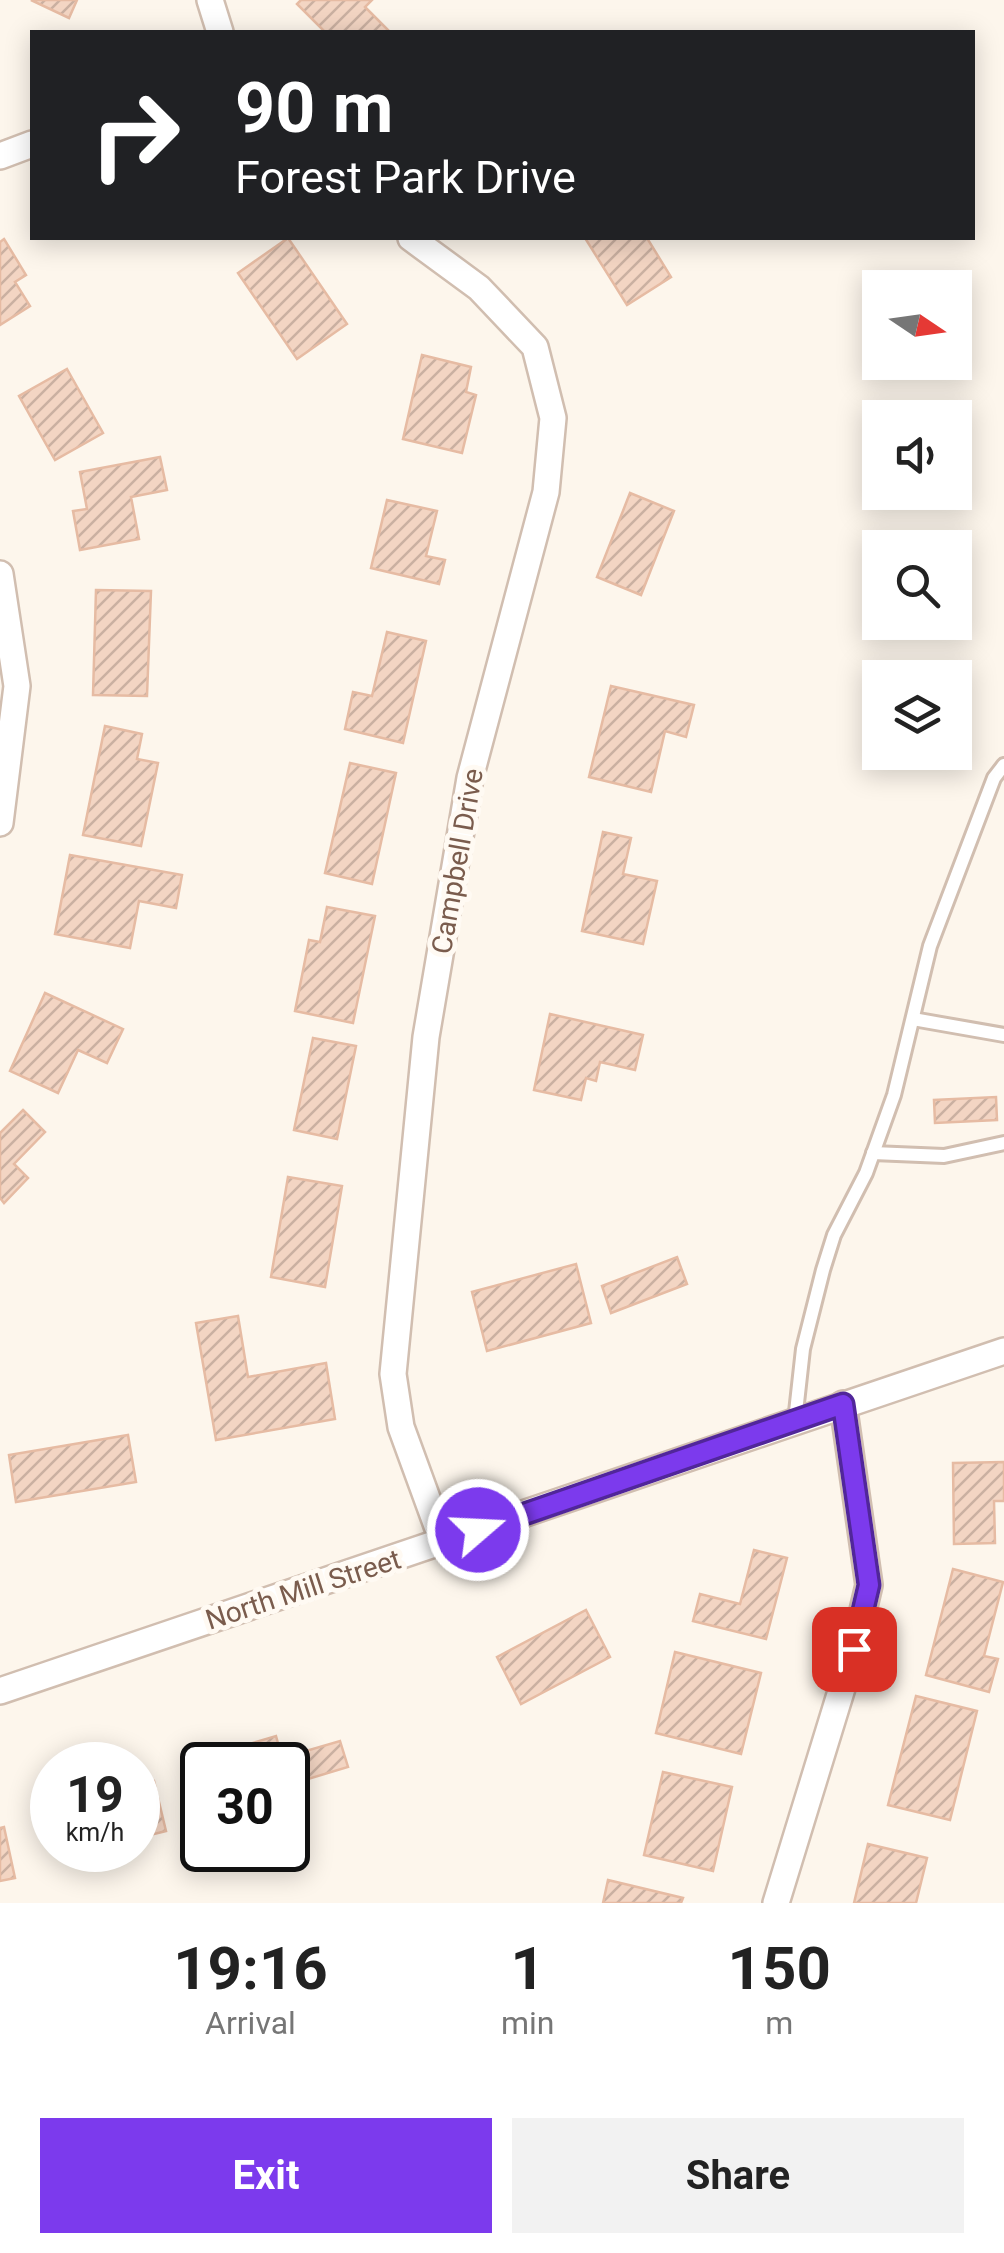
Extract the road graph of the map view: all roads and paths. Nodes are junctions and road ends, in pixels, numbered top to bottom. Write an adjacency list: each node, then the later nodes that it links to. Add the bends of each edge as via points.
1 (210, 0): 2 (street)
2 (219, 30)
3 (30, 145): 4 (street)
4 (0, 156)
5 (414, 240): 16 (street, Campbell Drive, via 479,288 534,347 554,418 546,492 470,778 420,1096 393,1374 401,1427)
6 (0, 574): 8 (street, via 17,686)
7 (1004, 765): 9 (lane, via 930,946)
8 (0, 823)
9 (913, 1020): 10 (lane); 12 (lane)
10 (1004, 1035)
11 (1004, 1143): 12 (lane, via 944,1156)
12 (873, 1153): 15 (lane, via 823,1270)
13 (1004, 1351): 14 (street, North Mill Street)
14 (843, 1404): 15 (street, North Mill Street); 18 (street, via 869,1585)
15 (796, 1421): 16 (street, North Mill Street)
16 (443, 1542): 17 (street, North Mill Street)
17 (0, 1691)
18 (776, 1903)

